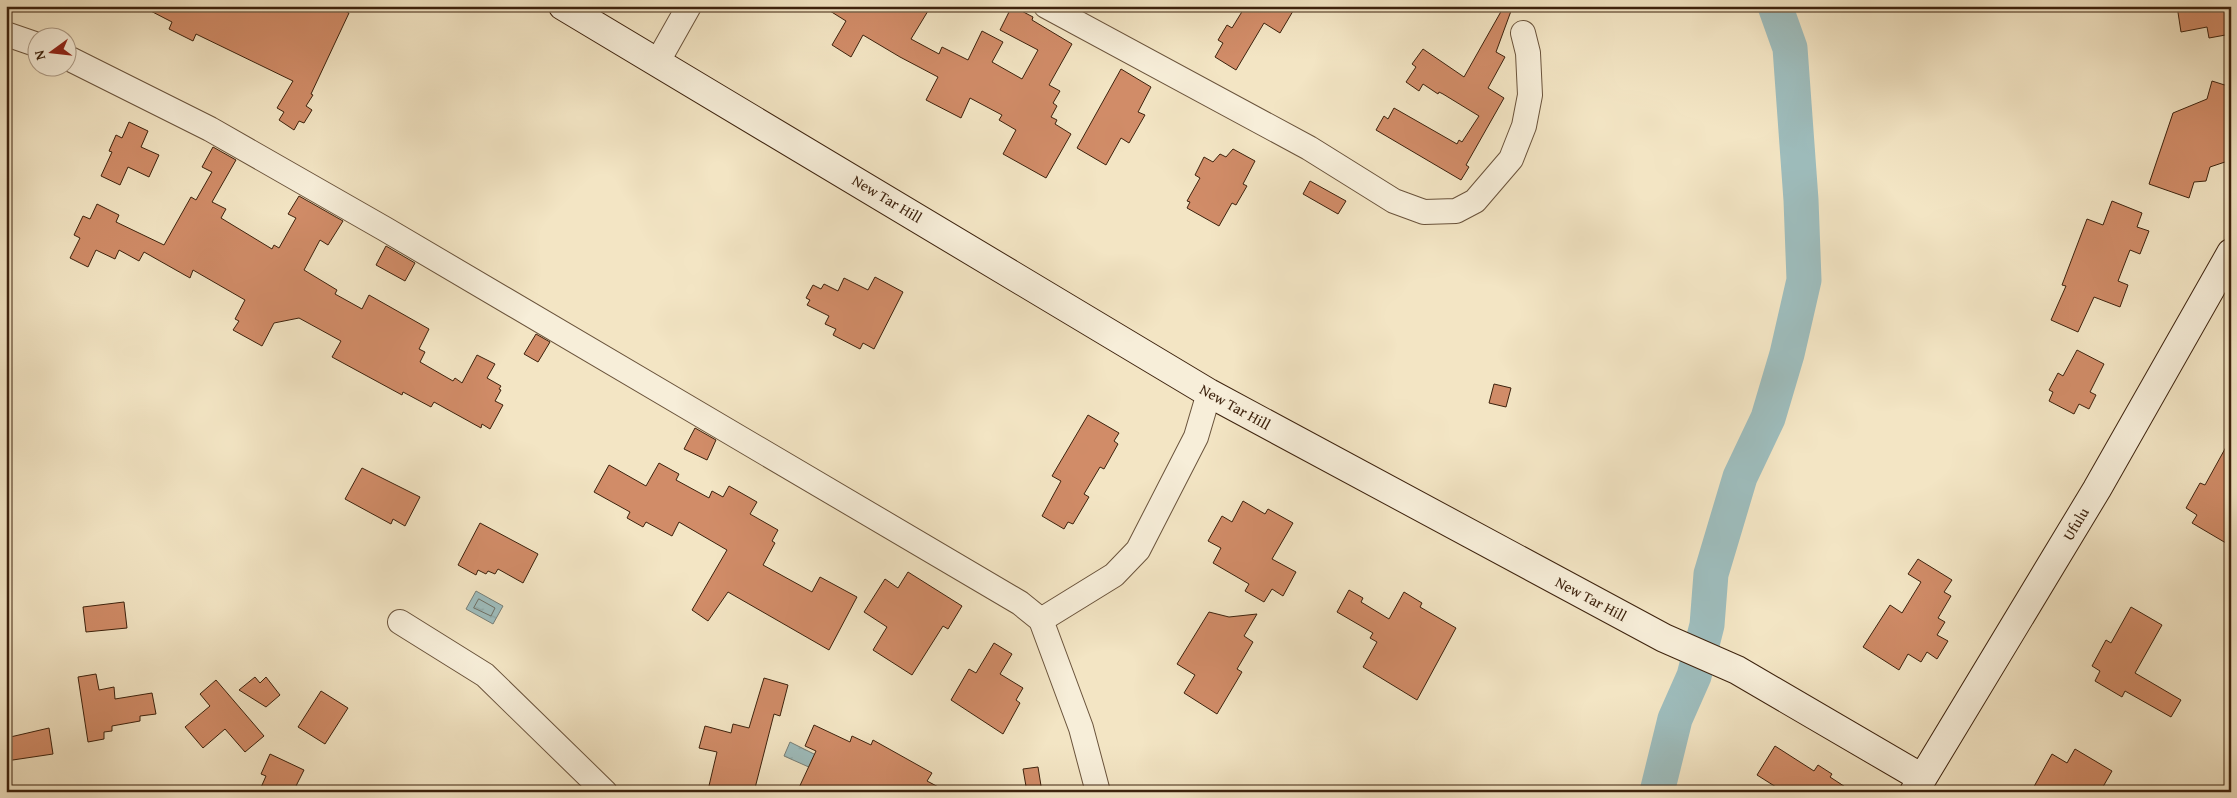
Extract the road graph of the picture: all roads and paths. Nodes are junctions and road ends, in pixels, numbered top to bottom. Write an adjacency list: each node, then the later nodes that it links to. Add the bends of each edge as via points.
1 (563, 6): 7 (street, New Tar Hill)
2 (690, 6): 7 (street)
3 (1046, 6): 4 (street, via 1309,148 1394,201 1424,212 1456,212 1475,201 1511,159 1524,126 1530,95 1528,53)
4 (1523, 33)
5 (6, 34): 6 (street)
6 (28, 42)
7 (658, 61): 10 (street, New Tar Hill)
8 (78, 63): 11 (street, via 210,129 352,210 1020,603)
9 (2231, 253): 13 (street, Ufulu, via 2097,489)
10 (1209, 393): 11 (street, via 1196,437 1138,550 1114,575); 13 (street, New Tar Hill, via 1664,638 1737,670)
11 (1041, 620): 15 (street, via 1081,728)
12 (400, 622): 14 (street, via 486,676)
13 (1918, 785)
14 (605, 792)
15 (1098, 792)

